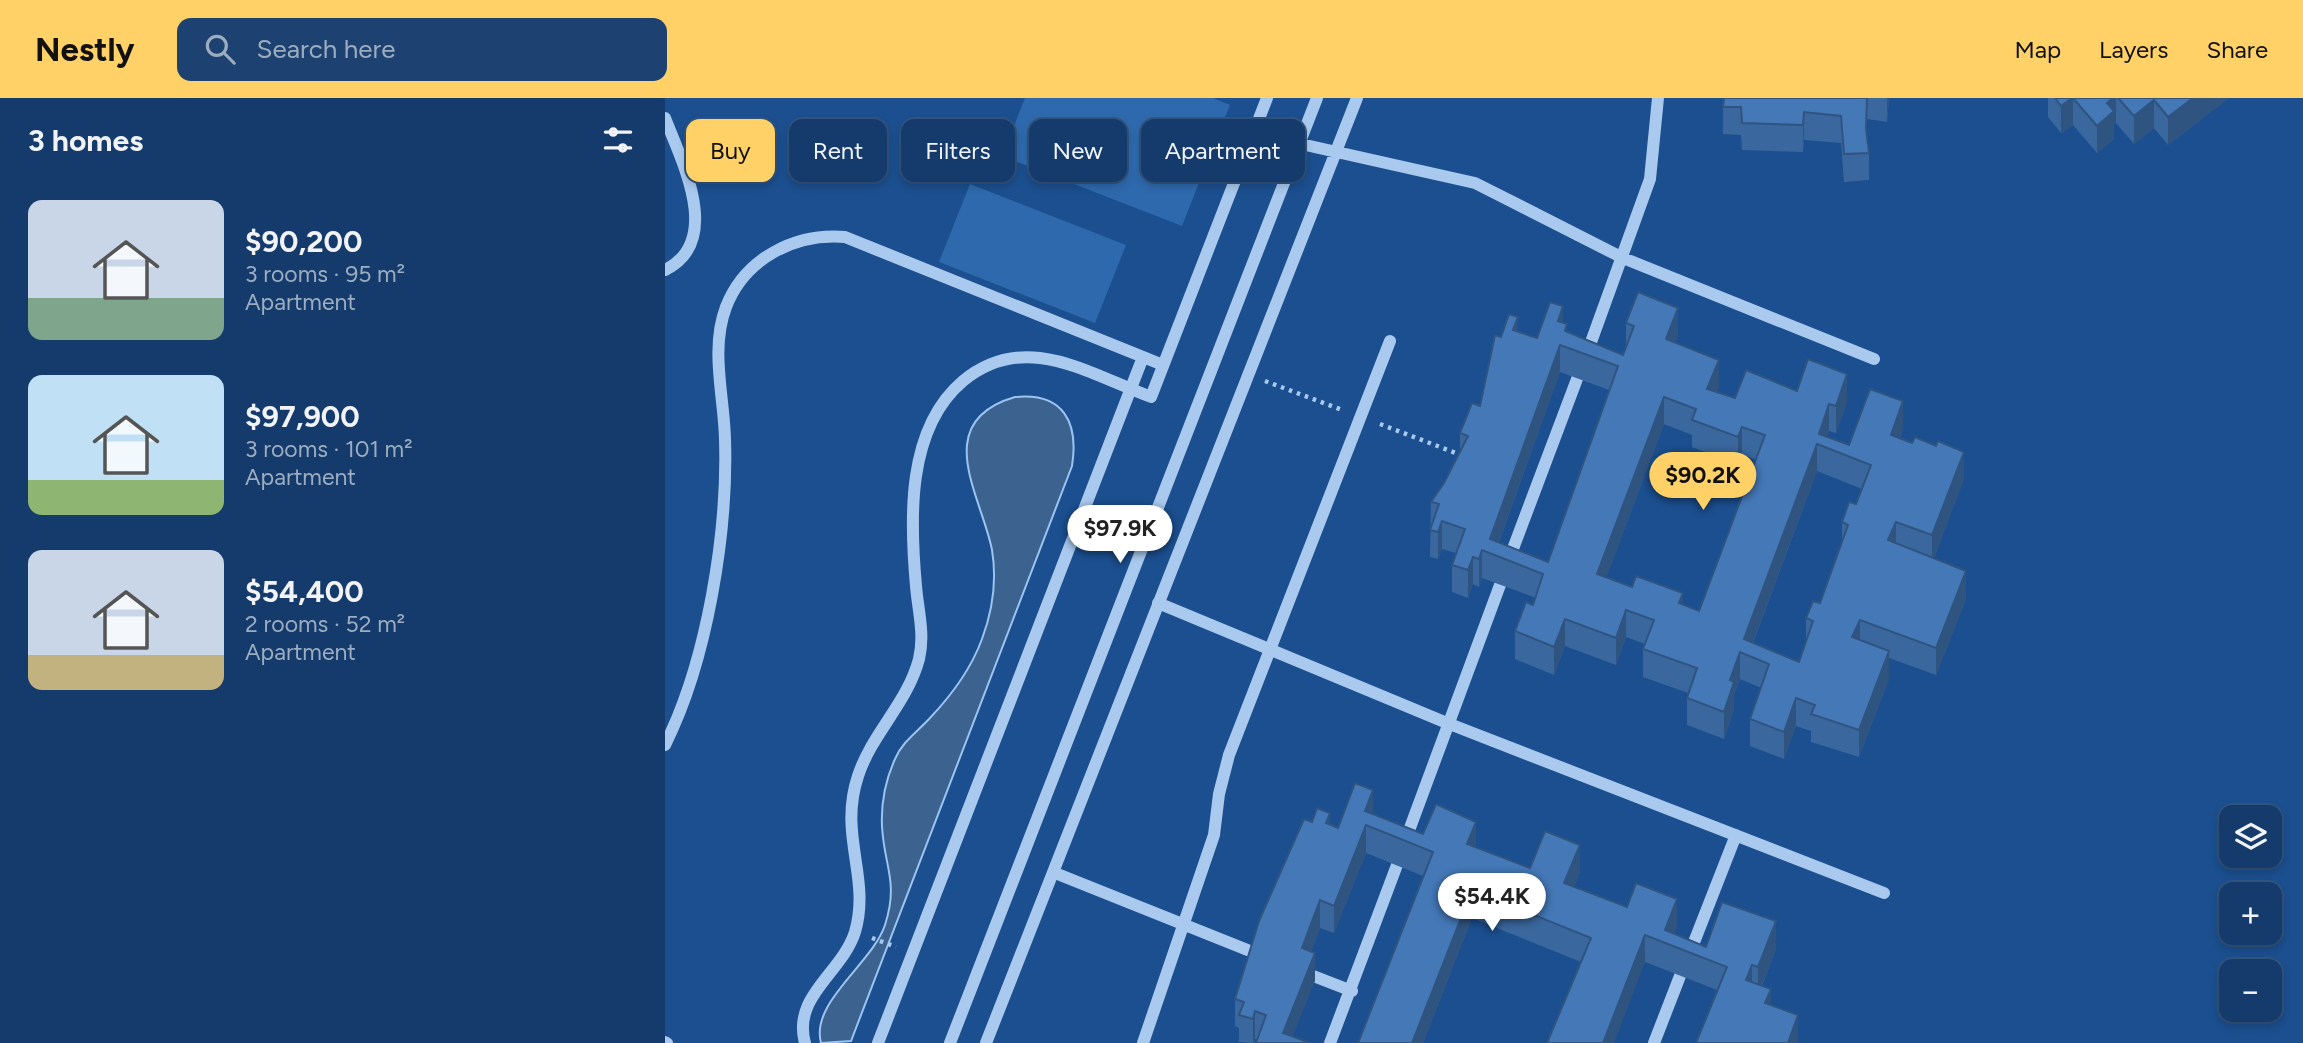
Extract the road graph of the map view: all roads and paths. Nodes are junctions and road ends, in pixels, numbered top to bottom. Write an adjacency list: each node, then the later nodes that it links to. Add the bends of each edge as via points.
1 (1267, 98): 15 (street)
2 (1317, 98): 6 (street)
3 (1357, 98): 8 (street)
4 (1658, 98): 10 (street, via 1650,179)
5 (665, 118): 11 (street, via 695,209 693,240 674,266)
6 (1305, 132)
7 (1305, 145): 8 (street)
8 (1337, 151): 10 (street, via 1475,183); 19 (street)
9 (1286, 182): 34 (street)
10 (1623, 258): 14 (street); 16 (street)
11 (665, 270)
12 (1390, 341): 20 (street)
13 (1143, 357): 15 (street); 18 (street); 22 (street, via 845,237 799,240 760,262 733,293 720,329 725,440 718,549 694,669)
14 (1874, 359)
15 (1163, 365): 18 (street, via 1151,397)
16 (1583, 365)
17 (1577, 379): 21 (street)
18 (1130, 389): 32 (street, via 1053,359 1022,356 969,377 955,388 935,418 921,453 913,505 922,645 908,690 873,741 855,785 849,823 861,891 858,920 843,959 809,1001 802,1023); 33 (street)
19 (1159, 603): 20 (street); 24 (street)
20 (1269, 649): 21 (street); 26 (street, via 1225,766 1214,835)
21 (1447, 723): 23 (street); 31 (street)
22 (665, 745)
23 (1736, 835): 25 (street); 38 (street)
24 (1055, 873): 26 (street); 35 (street)
25 (1884, 893)
26 (1183, 924): 29 (street); 36 (street)
27 (873, 939): 28 (path)
28 (893, 946)
29 (1255, 953)
30 (1303, 972): 31 (street)
31 (1352, 991): 37 (street)
32 (805, 1043)
33 (878, 1043)
34 (950, 1043)
35 (986, 1043)
36 (1143, 1043)
37 (1330, 1043)
38 (1654, 1043)

